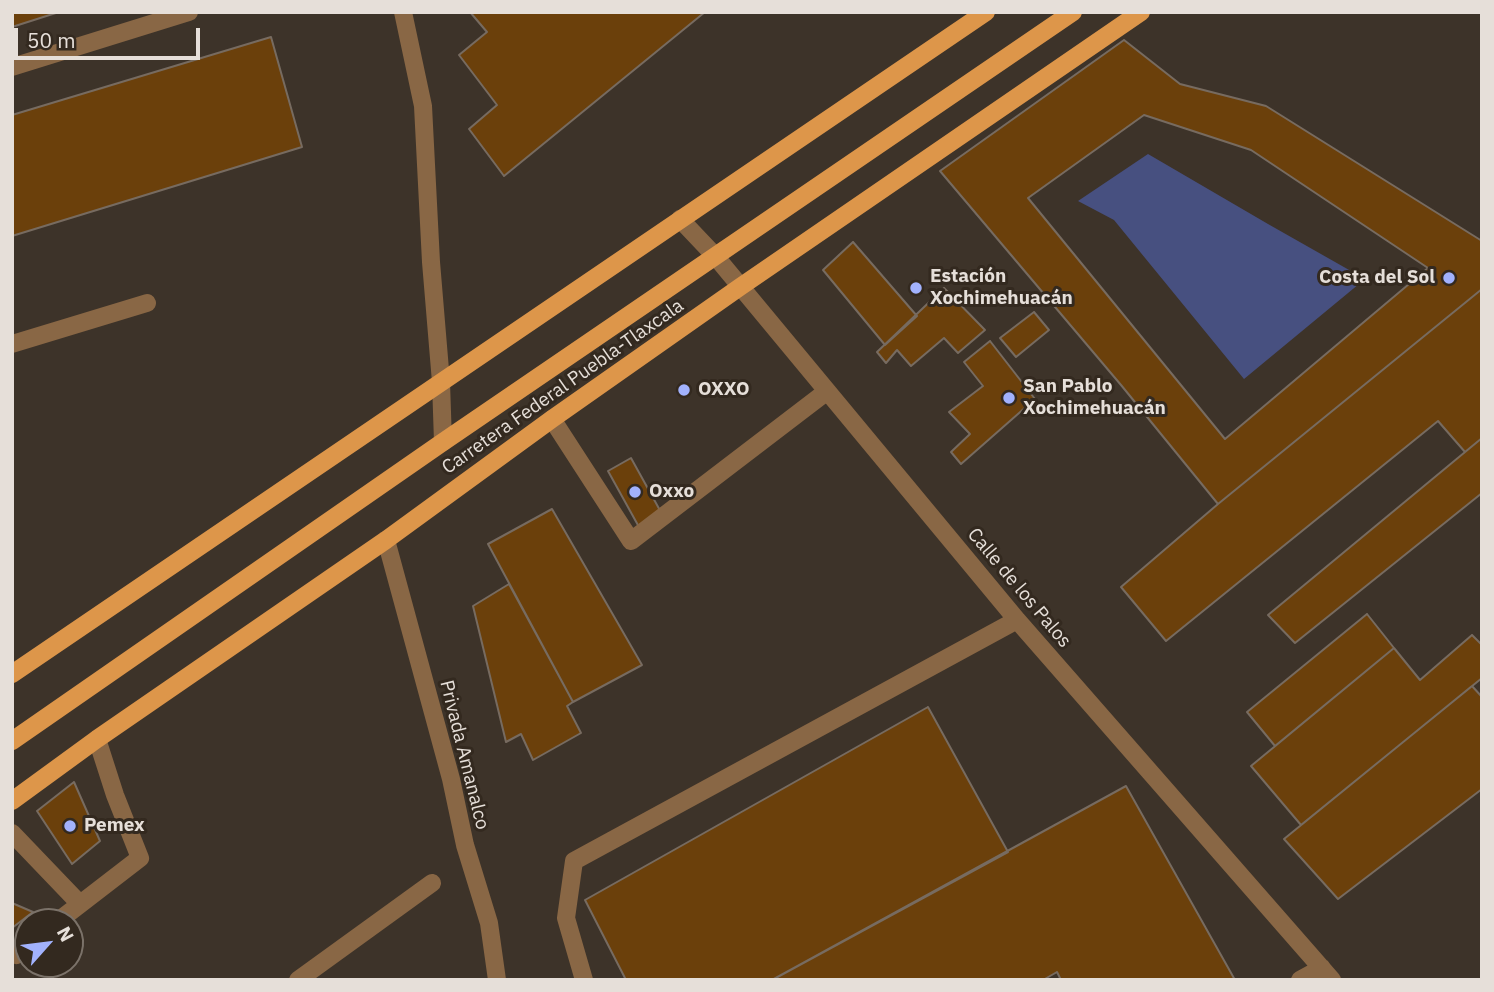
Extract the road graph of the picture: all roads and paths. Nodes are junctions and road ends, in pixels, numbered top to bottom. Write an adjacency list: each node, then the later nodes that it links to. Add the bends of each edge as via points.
1 (189, 12): 6 (street)
2 (403, 12): 12 (street, via 423,107)
3 (986, 12): 7 (main road)
4 (1073, 12): 8 (main road, Carretera Federal Puebla-Tlaxcala)
5 (1141, 12): 9 (main road, Carretera Federal Puebla-Tlaxcala)
6 (12, 67)
7 (680, 219): 8 (street, Calle de los Palos); 12 (main road)
8 (716, 257): 9 (street, Calle de los Palos); 15 (main road, Carretera Federal Puebla-Tlaxcala)
9 (740, 287): 13 (street, Calle de los Palos); 14 (main road, Carretera Federal Puebla-Tlaxcala)
10 (147, 303): 11 (street)
11 (12, 344)
12 (441, 382): 15 (street); 18 (main road)
13 (826, 392): 14 (street, via 631,541); 17 (street, Calle de los Palos)
14 (552, 419): 16 (main road, Carretera Federal Puebla-Tlaxcala)
15 (443, 442): 20 (main road, Carretera Federal Puebla-Tlaxcala)
16 (386, 540): 19 (main road, Carretera Federal Puebla-Tlaxcala); 28 (street, Privada Amanalco, via 489,923)
17 (1017, 620): 26 (street, Calle de los Palos); 29 (street, via 574,861 566,918)
18 (12, 674)
19 (97, 739): 21 (main road, Carretera Federal Puebla-Tlaxcala); 24 (street, via 140,858)
20 (12, 741)
21 (12, 801)
22 (12, 833): 24 (street)
23 (432, 883): 27 (street)
24 (79, 904): 25 (street)
25 (74, 908)
26 (1327, 974): 30 (street)
27 (298, 980)
28 (497, 980)
29 (584, 980)
30 (1300, 980)

